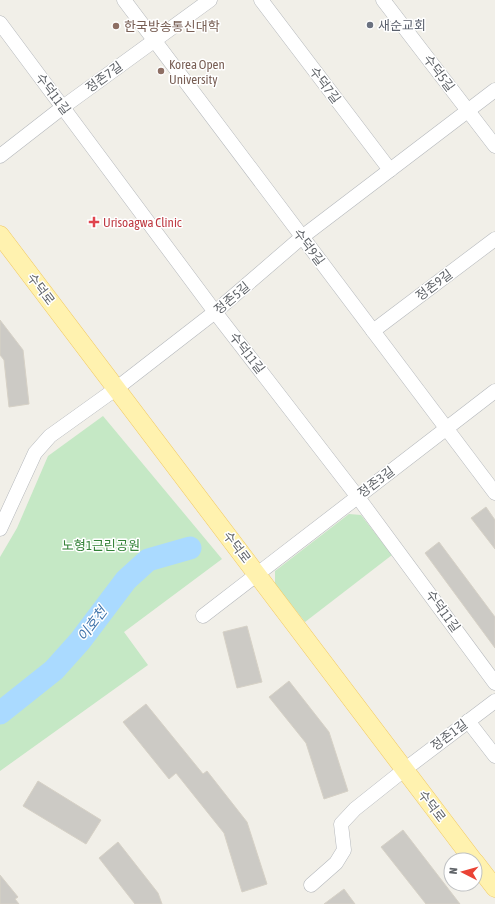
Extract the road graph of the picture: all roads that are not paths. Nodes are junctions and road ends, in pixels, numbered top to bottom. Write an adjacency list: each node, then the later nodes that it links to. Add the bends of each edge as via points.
1 (124, 0): 6 (street, 수덕9길)
2 (210, 0): 6 (street, 정존7길)
3 (261, 0): 12 (street, 수덕7길)
4 (384, 0): 9 (street, 수덕5길)
5 (0, 23): 8 (street, 수덕11길)
6 (154, 41): 8 (street, 정존7길); 14 (street, 수덕9길)
7 (495, 90): 9 (street, 정존5길)
8 (63, 108): 11 (street, 정존7길); 16 (street, 수덕11길)
9 (468, 111): 10 (street, 수덕5길); 12 (street, 정존5길)
10 (495, 146)
11 (0, 156)
12 (390, 170): 14 (street, 정존5길)
13 (0, 235): 18 (main road, 수덕로)
14 (302, 237): 16 (street, 정존5길); 17 (street, 수덕9길)
15 (495, 240): 17 (street, 정존9길)
16 (215, 312): 18 (street, 정존5길); 22 (street, 수덕11길)
17 (373, 331): 20 (street, 수덕9길)
18 (117, 388): 23 (street, 정존5길, via 50,436 35,453); 24 (main road, 수덕로)
19 (495, 391): 20 (street, 정존3길)
20 (446, 428): 21 (street, 수덕9길); 22 (street, 정존3길)
21 (495, 493)
22 (358, 496): 24 (street, 정존3길); 26 (street, 수덕11길)
23 (0, 529)
24 (257, 574): 25 (street, 정존3길); 30 (main road, 수덕로)
25 (203, 616)
26 (495, 683)
27 (495, 701): 28 (street, 정존1길)
28 (468, 722): 29 (street); 30 (street, 정존1길)
29 (495, 756)
30 (404, 770): 31 (main road, 수덕로); 33 (street, 정존1길, via 355,809 341,824 344,850 336,863)
31 (467, 852)
32 (483, 873): 34 (main road, 수덕로)
33 (311, 885)
34 (495, 888)

